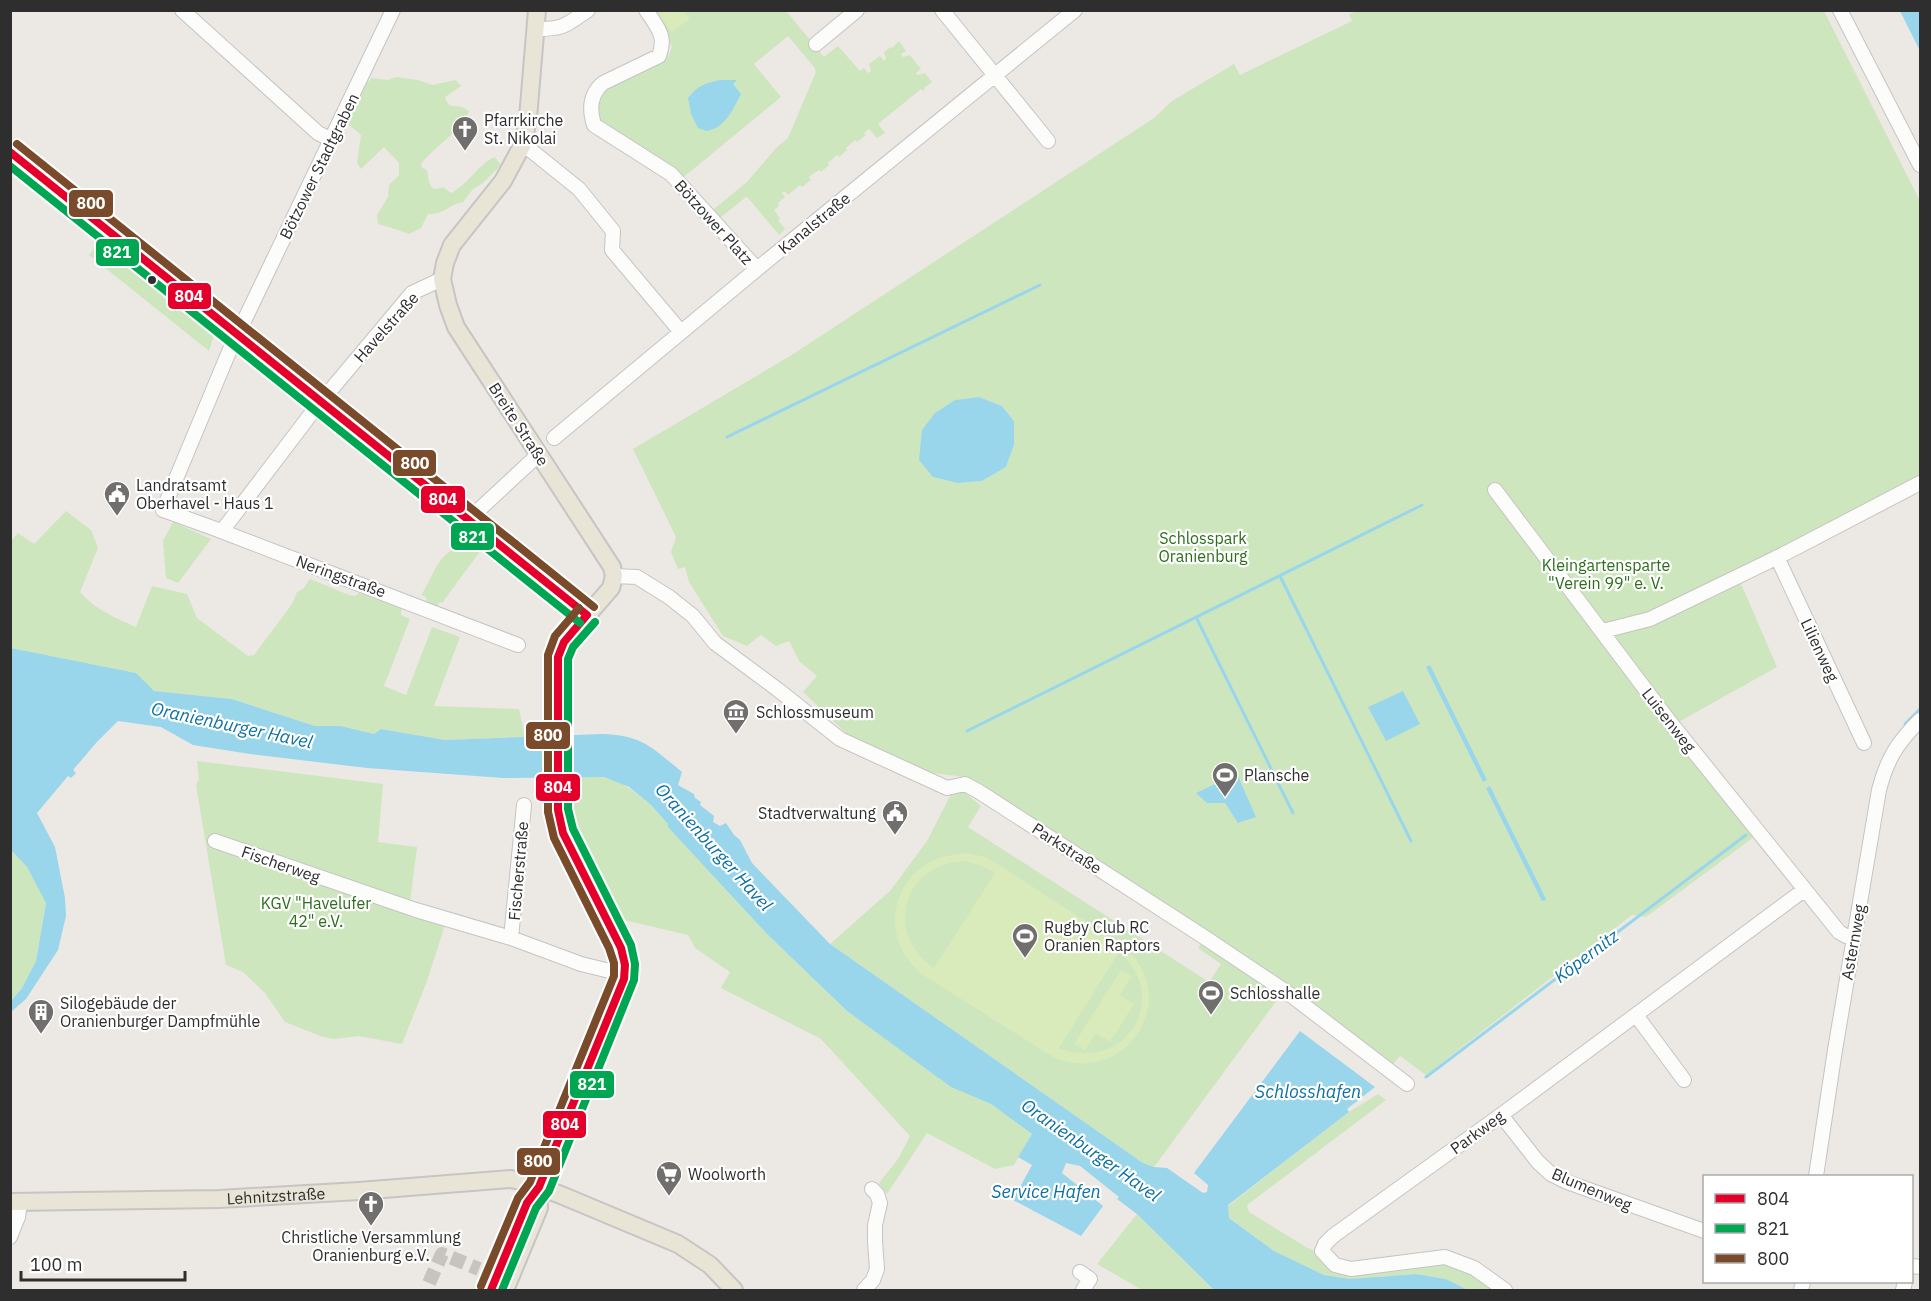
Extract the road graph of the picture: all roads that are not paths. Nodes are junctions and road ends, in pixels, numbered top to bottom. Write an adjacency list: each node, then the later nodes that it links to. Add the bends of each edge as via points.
1 (182, 10): 13 (street, via 318,133)
2 (537, 10): 10 (main road)
3 (588, 10): 10 (street, via 565,27)
4 (646, 10): 18 (street, Bötzower Platz, via 662,36 662,50 651,61 597,88 592,96 594,125 671,174)
5 (857, 10): 11 (street)
6 (942, 10): 12 (street)
7 (1075, 10): 12 (street, Kanalstraße)
8 (1840, 10): 17 (street)
9 (391, 11): 13 (street, Bötzower Stadtgraben)
10 (536, 29): 15 (main road)
11 (816, 44)
12 (995, 76): 14 (street); 18 (street, Kanalstraße)
13 (332, 140): 20 (street, Bötzower Stadtgraben)
14 (1048, 141)
15 (523, 144): 19 (main road, via 503,181 452,244); 21 (street, via 579,189 614,231 612,250)
16 (10, 152): 20 (main road)
17 (1920, 165)
18 (757, 269): 21 (street, Kanalstraße)
19 (442, 279): 22 (street, Havelstraße, via 412,293); 24 (main road, Breite Straße, via 456,327)
20 (240, 328): 22 (main road); 27 (street, Bötzower Stadtgraben)
21 (681, 332): 23 (street, Kanalstraße)
22 (321, 401): 28 (main road); 29 (street, Havelstraße)
23 (554, 438)
24 (539, 454): 28 (street); 31 (main road, Breite Straße)
25 (1920, 483): 30 (street)
26 (1495, 490): 33 (street, Luisenweg)
27 (163, 510): 29 (street, Neringstraße)
28 (468, 519): 32 (main road)
29 (222, 531): 34 (street, Neringstraße)
30 (1777, 557): 33 (street, via 1650,619); 36 (street, Lilienweg)
31 (612, 569): 32 (main road, via 611,588); 46 (street, Parkstraße, via 637,577 669,597 693,616 715,643 840,739 947,789 965,784 978,791 1288,993)
32 (587, 615): 43 (main road, via 564,642 558,657 558,810 563,833 619,944)
33 (1603, 631): 39 (street, Luisenweg)
34 (518, 645)
35 (1920, 720): 41 (street, Asternweg, via 1884,770)
36 (1864, 743)
37 (524, 805): 42 (street, Fischerstraße)
38 (215, 842): 40 (street, Fischerweg)
39 (1804, 890): 41 (street, Luisenweg, via 1839,932); 44 (street, Parkweg)
40 (416, 910): 42 (street, Fischerstraße)
41 (1854, 937): 48 (street, Asternweg)
42 (511, 938): 43 (street, Fischerstraße, via 581,964)
43 (625, 971): 49 (main road)
44 (1636, 1015): 45 (street); 47 (street, Parkweg)
45 (1684, 1080)
46 (1407, 1084)
47 (1501, 1115): 52 (street, Blumenweg, via 1551,1174); 60 (street, Parkweg, via 1333,1236 1322,1251 1335,1265 1351,1269 1445,1257 1474,1268)
48 (1816, 1175)
49 (539, 1186): 51 (main road, Lehnitzstraße, via 511,1179 219,1199); 55 (main road, via 527,1203); 56 (main road, via 539,1208); 57 (main road, Lehnitzstraße, via 678,1244 710,1265)
50 (872, 1189): 58 (street, via 880,1203 875,1225 878,1269)
51 (15, 1202): 53 (street, via 18,1217)
52 (1703, 1231)
53 (10, 1237)
54 (1080, 1272): 59 (street, via 1090,1279)
55 (491, 1290)
56 (506, 1290)
57 (734, 1290)
58 (864, 1290)
59 (1083, 1290)
60 (1505, 1290)

